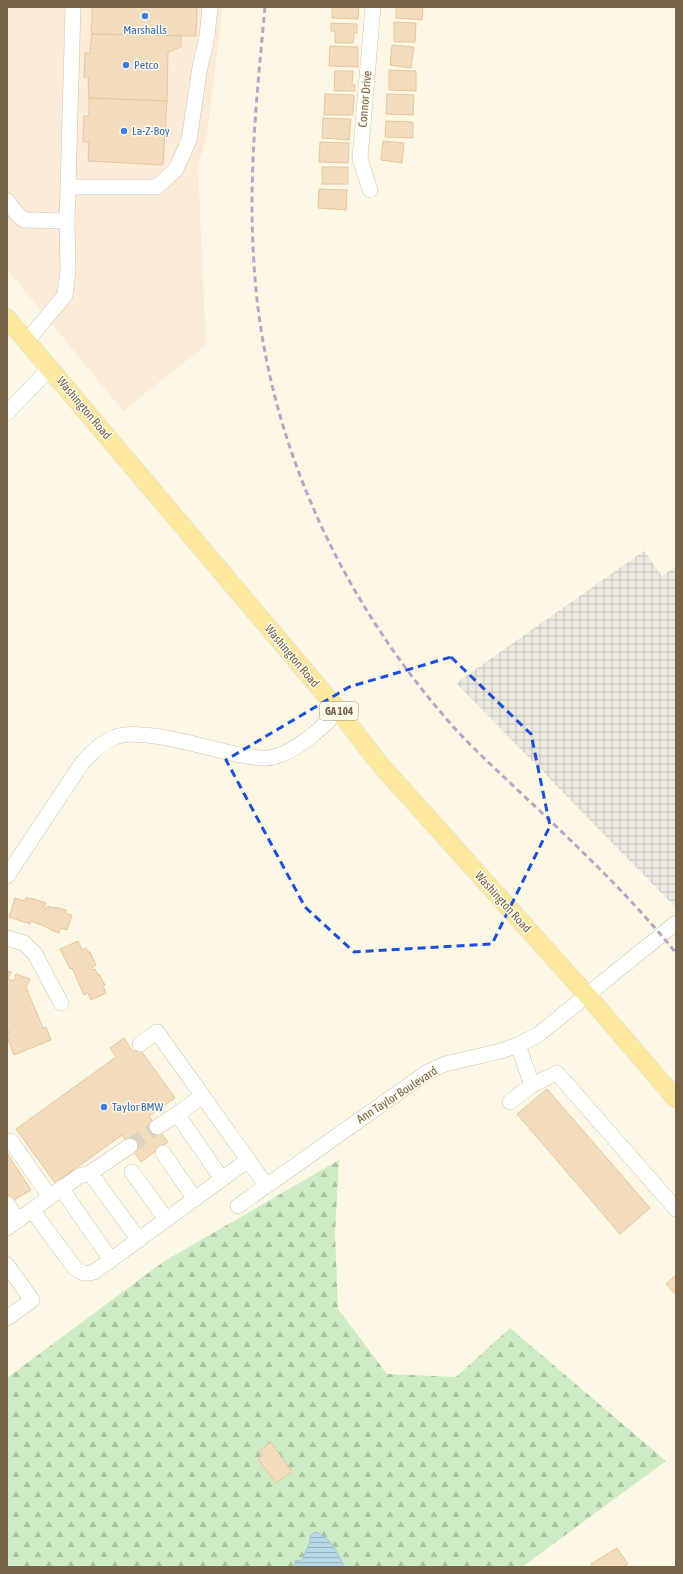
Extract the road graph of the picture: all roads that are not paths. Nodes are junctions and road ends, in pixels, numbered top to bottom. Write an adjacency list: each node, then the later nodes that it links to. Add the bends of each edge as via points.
1 (73, 7): 4 (street)
2 (210, 7): 4 (street, via 189,140 176,169 157,187)
3 (373, 7): 5 (street, Connor Drive, via 360,159)
4 (68, 187): 7 (street)
5 (370, 190)
6 (7, 201): 7 (street, via 24,220)
7 (67, 221): 9 (street, via 68,270 65,295)
8 (7, 318): 9 (main road, Washington Road / GA 104)
9 (27, 341): 10 (main road, Washington Road / GA 104)
10 (50, 368): 11 (street); 12 (main road, Washington Road / GA 104)
11 (7, 413)
12 (339, 711): 13 (street, via 299,745 277,756 258,758 138,734 116,737 97,747 82,763); 16 (main road, Washington Road / GA 104, via 378,762)
13 (7, 876)
14 (676, 923): 16 (street, Ann Taylor Boulevard)
15 (7, 938): 17 (street, via 24,943 35,954)
16 (587, 996): 19 (street, Ann Taylor Boulevard, via 539,1034); 22 (main road, Washington Road / GA 104)
17 (61, 1003)
18 (140, 1044): 21 (street, via 157,1032)
19 (518, 1045): 20 (street); 33 (street, Ann Taylor Boulevard, via 445,1064 426,1073)
20 (532, 1085): 23 (street); 38 (street, via 557,1073)
21 (203, 1096): 24 (street); 29 (street)
22 (676, 1099)
23 (510, 1102)
24 (177, 1114): 25 (street); 32 (street)
25 (157, 1127)
26 (7, 1143): 34 (street, via 10,1141)
27 (130, 1146): 31 (street)
28 (163, 1153): 35 (street)
29 (248, 1160): 32 (street); 33 (street)
30 (132, 1172): 40 (street)
31 (90, 1173): 34 (street, via 79,1176); 42 (street)
32 (222, 1179): 35 (street)
33 (266, 1185): 37 (street, Ann Taylor Boulevard)
34 (56, 1193): 39 (street); 43 (street)
35 (195, 1199): 40 (street)
36 (7, 1204): 41 (street)
37 (238, 1206)
38 (676, 1209)
39 (32, 1210): 41 (street); 43 (street, via 80,1273 94,1272)
40 (166, 1219): 42 (street)
41 (12, 1224)
42 (139, 1240): 43 (street)
43 (111, 1260)
44 (7, 1265): 45 (street, via 32,1300)
45 (7, 1318)

